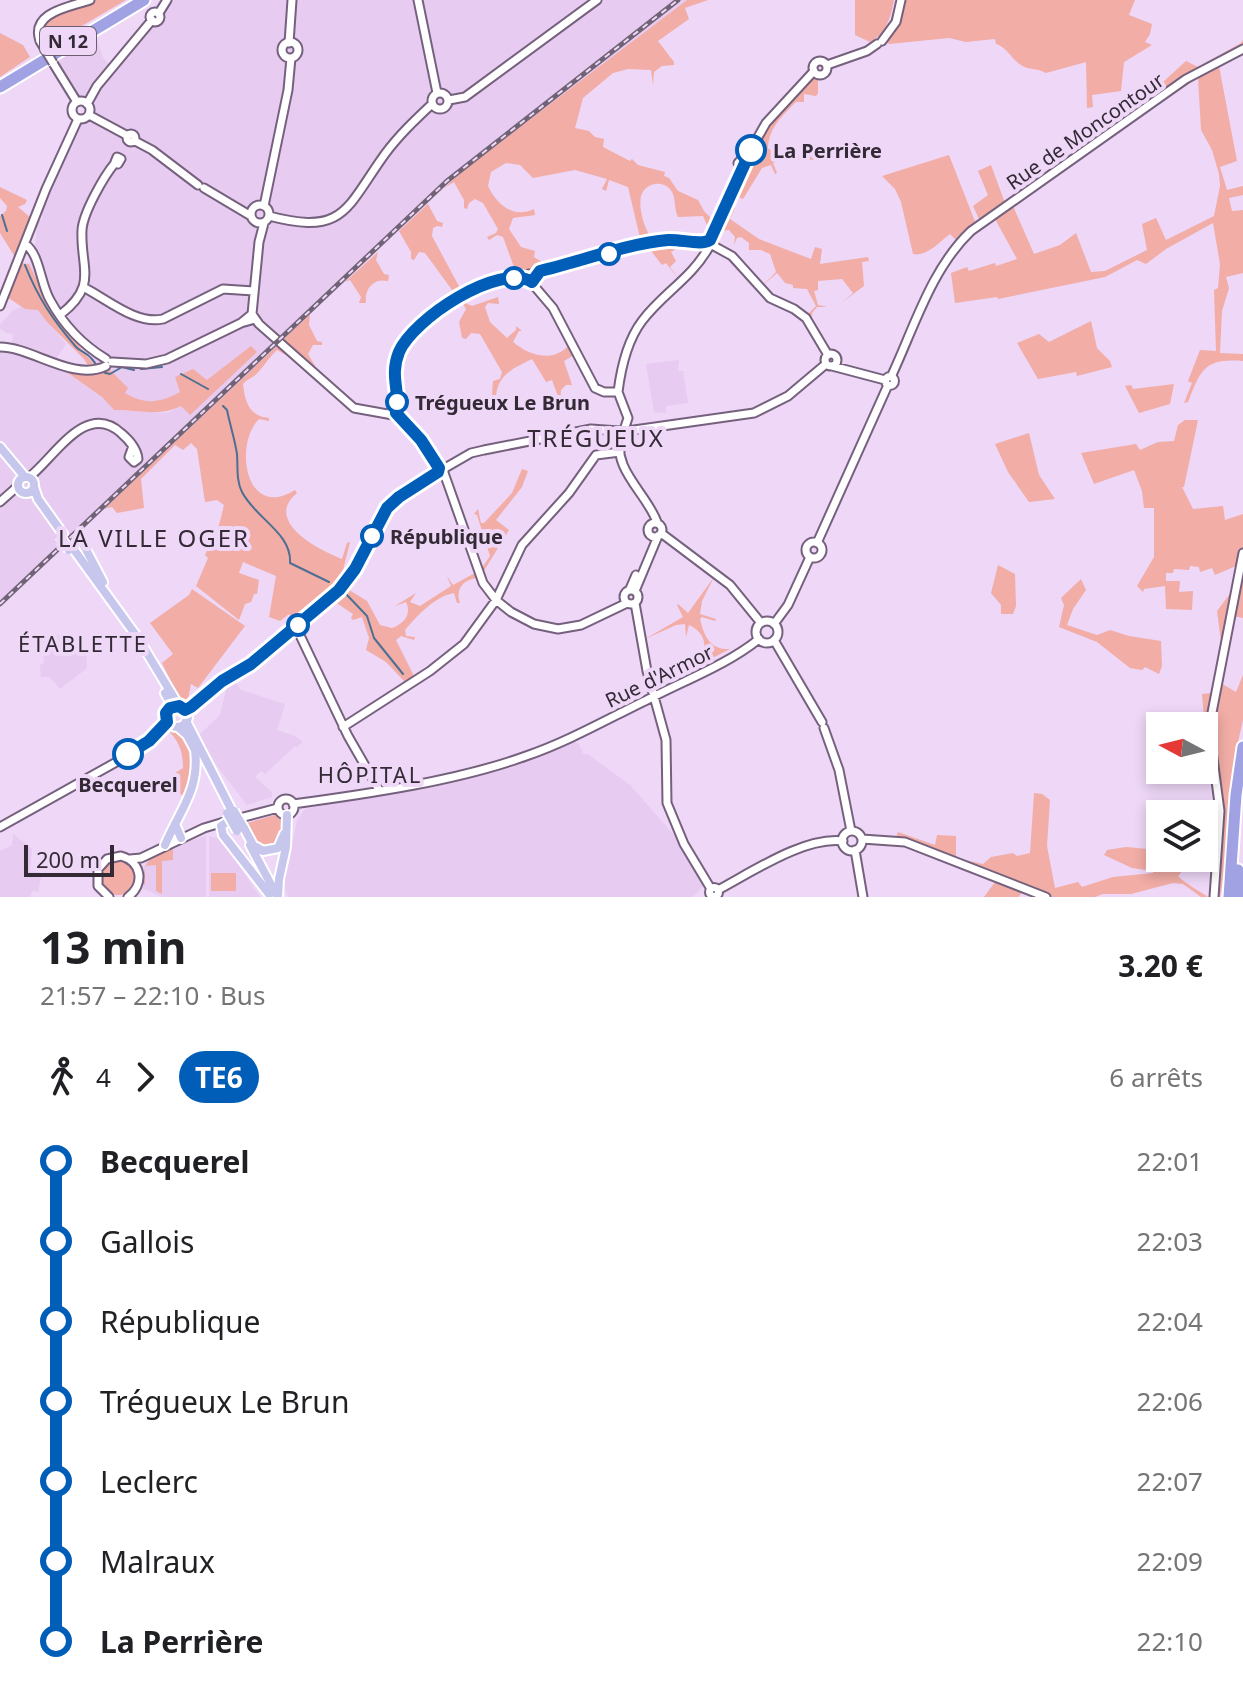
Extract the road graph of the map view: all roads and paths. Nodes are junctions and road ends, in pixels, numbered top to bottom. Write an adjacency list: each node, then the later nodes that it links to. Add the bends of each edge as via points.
1 (90, 0): 13 (street, bridge, via 48,15 37,30)
2 (136, 0): 10 (highway, N 12)
3 (144, 0): 10 (highway, N 12)
4 (167, 0): 14 (street, via 159,20 152,20)
5 (293, 0): 19 (street, via 290,43 298,50 290,58 288,90)
6 (418, 0): 11 (street)
7 (597, 0): 12 (street, via 465,97)
8 (901, 0): 21 (street, via 896,22 880,43 827,65 822,75 814,71 766,123)
9 (1243, 49): 33 (street, Rue de Moncontour, via 1175,87 981,224 953,250)
10 (0, 85)
11 (437, 93): 12 (street); 15 (street)
12 (449, 100): 15 (street, via 444,109)
13 (77, 102): 14 (street); 17 (street, via 72,111)
14 (87, 104): 16 (street)
15 (432, 104): 19 (street, via 402,133 344,211 316,224)
16 (89, 115): 17 (street); 18 (street)
17 (78, 119): 20 (street)
18 (130, 139): 19 (street, via 240,210); 25 (street, via 83,224)
19 (259, 214): 26 (street)
20 (25, 244): 22 (street); 23 (street)
21 (710, 244): 32 (street, via 736,260 770,298 806,318 828,355 836,357); 34 (street, via 694,271 639,326 624,359)
22 (20, 256): 23 (street); 27 (street)
23 (34, 259): 28 (street)
24 (531, 282): 34 (street, via 553,308 595,388)
25 (83, 287): 26 (street, via 155,321 223,289); 28 (street)
26 (254, 291): 29 (street)
27 (0, 306)
28 (60, 315): 31 (street)
29 (253, 316): 31 (street, via 167,359); 39 (street, via 354,408 396,417 421,440)
30 (0, 347): 31 (street, via 55,364)
31 (105, 365)
32 (834, 365): 33 (street); 35 (street, via 754,413)
33 (888, 380): 52 (street, via 817,543 821,553 810,557)
34 (618, 392): 35 (street, via 628,418)
35 (623, 430): 38 (street); 39 (street, via 591,429 484,450)
36 (133, 446): 40 (street, via 116,429 96,423 77,431)
37 (0, 450): 40 (main road)
38 (620, 452): 42 (street); 48 (street, via 594,458 522,545)
39 (441, 470): 48 (street, via 479,574); 53 (street, via 387,508 340,590)
40 (25, 485): 41 (street); 45 (main road, bridge)
41 (3, 499)
42 (654, 523): 43 (street, via 661,526); 43 (street, via 648,531)
43 (657, 535): 47 (street); 51 (street, via 730,585)
44 (79, 536): 50 (main road)
45 (70, 548): 50 (main road); 58 (main road, via 147,661 169,700)
46 (1243, 553): 93 (street, via 1210,713 1220,811)
47 (632, 590): 49 (street); 49 (street, via 638,597)
48 (496, 600): 49 (street, via 525,621 558,629 581,625); 62 (street, via 464,644)
49 (629, 601): 56 (street)
50 (116, 608): 57 (main road)
51 (761, 623): 52 (street); 54 (street)
52 (774, 624): 55 (street)
53 (296, 627): 57 (street, via 251,664); 62 (street)
54 (759, 639): 55 (street); 56 (street, Rue d'Armor)
55 (774, 640): 76 (street, via 823,725)
56 (653, 697): 67 (street, Rue d'Armor, via 526,756); 86 (street, via 666,740 671,814)
57 (182, 708): 58 (main road); 59 (main road)
58 (168, 710): 60 (main road)
59 (186, 721): 61 (main road); 71 (main road, via 219,787)
60 (167, 722): 61 (main road); 73 (street, via 120,760)
61 (178, 727): 64 (main road)
62 (343, 727): 66 (street)
63 (1243, 747): 77 (highway)
64 (195, 750): 71 (main road); 72 (main road, via 195,783)
65 (1243, 771): 77 (highway)
66 (369, 777): 67 (street); 68 (street)
67 (376, 790): 68 (street, Rue d'Armor)
68 (362, 793): 69 (street, Rue d'Armor)
69 (293, 804): 70 (street, via 293,811); 70 (street, Rue d'Armor, via 284,800)
70 (282, 812): 71 (street); 74 (main road, via 283,840 272,851 256,848); 89 (main road, via 286,847)
71 (227, 820): 74 (main road, bridge); 75 (main road); 78 (street); 89 (main road)
72 (175, 823): 78 (main road); 81 (main road)
73 (0, 827)
74 (241, 829): 89 (main road)
75 (211, 831): 78 (street)
76 (851, 831): 79 (street); 80 (street)
77 (1235, 835): 94 (highway)
78 (186, 836): 81 (street)
79 (862, 839): 82 (street); 92 (street, via 905,842)
80 (843, 841): 82 (street, via 848,850); 86 (street, via 810,844)
81 (165, 845): 83 (street)
82 (855, 850): 91 (street)
83 (152, 852): 84 (street); 85 (street)
84 (130, 859): 85 (street); 87 (street, via 115,856 102,863 96,875)
85 (139, 871): 88 (street)
86 (711, 892)
87 (100, 894): 90 (street)
88 (131, 896)
89 (274, 896)
90 (109, 897)
91 (863, 897)
92 (1046, 897)
93 (1214, 897)
94 (1231, 897)

